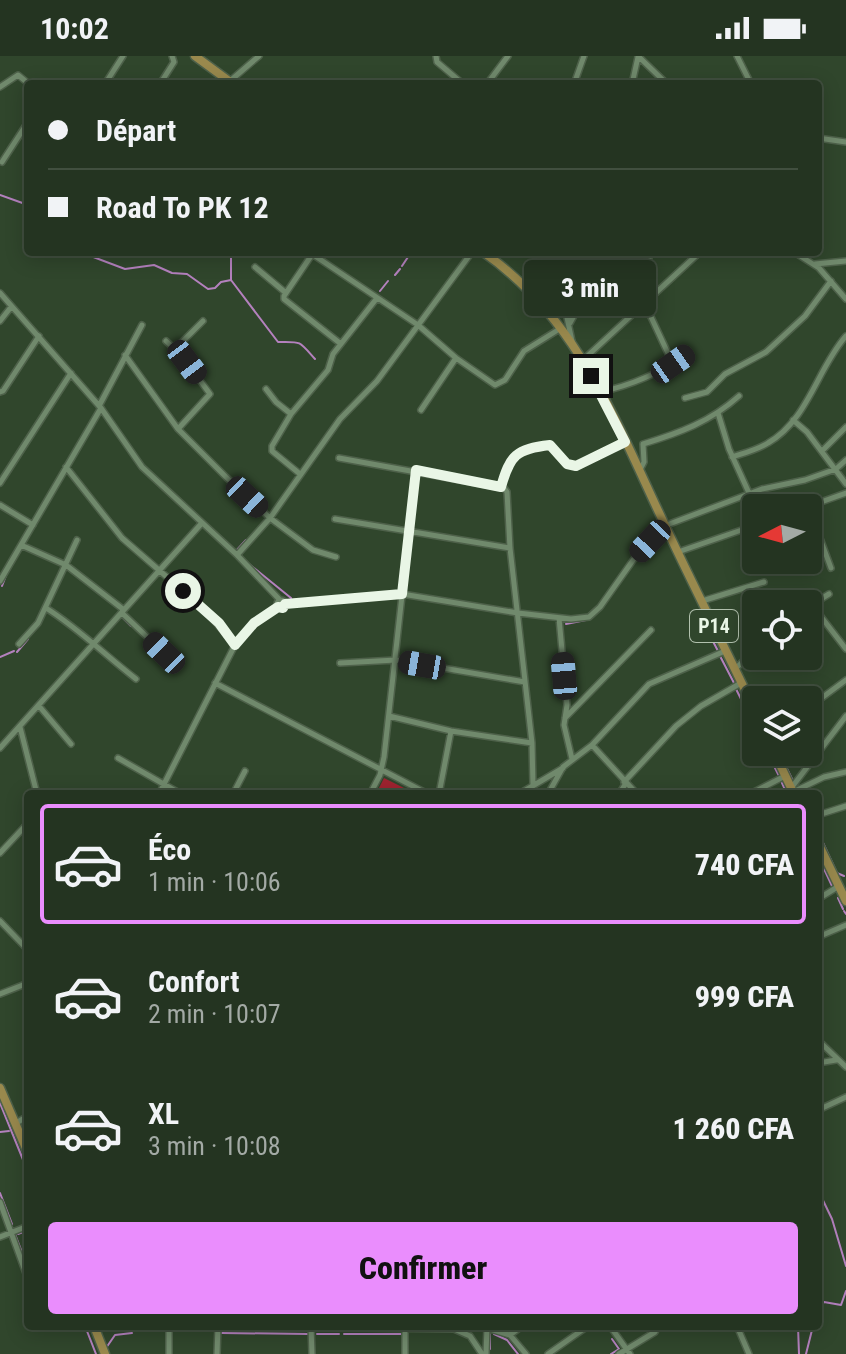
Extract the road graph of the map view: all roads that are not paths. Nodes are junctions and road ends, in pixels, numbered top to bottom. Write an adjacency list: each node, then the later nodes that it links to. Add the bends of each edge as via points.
1 (123, 56): 10 (street)
2 (172, 56): 11 (street, via 174,62)
3 (195, 56): 12 (main road)
4 (259, 56): 13 (street)
5 (436, 56): 14 (street)
6 (508, 56): 15 (street)
7 (584, 56): 16 (street)
8 (737, 56): 19 (street)
9 (24, 80): 20 (street, via 18,75)
10 (108, 80)
11 (163, 80)
12 (227, 80)
13 (234, 80)
14 (458, 80)
15 (490, 80)
16 (575, 80)
17 (633, 80): 18 (street, via 638,56)
18 (663, 80)
19 (749, 80)
20 (0, 87)
21 (24, 128): 24 (street)
22 (822, 139): 23 (street)
23 (846, 142)
24 (2, 162)
25 (310, 256): 39 (street)
26 (316, 256): 40 (street)
27 (469, 256): 47 (street)
28 (488, 256): 48 (main road, P14)
29 (554, 256): 48 (street)
30 (597, 256): 48 (street, via 589,288)
31 (649, 256): 42 (street)
32 (695, 256): 42 (street)
33 (801, 256): 35 (street)
34 (846, 261): 35 (street)
35 (814, 264): 37 (street)
36 (255, 267): 39 (street)
37 (831, 281): 41 (street); 64 (street, via 805,316 766,352 725,374 707,392)
38 (0, 293): 43 (street)
39 (286, 293): 52 (street, via 284,299)
40 (377, 298): 47 (street); 52 (street)
41 (846, 299)
42 (642, 303): 57 (street); 58 (street)
43 (11, 307): 44 (street); 49 (street)
44 (0, 321)
45 (203, 321): 53 (street)
46 (142, 325): 55 (street)
47 (418, 325): 56 (street); 81 (street)
48 (566, 326): 56 (street, via 524,351 505,380 495,385); 57 (main road, P14)
49 (39, 336): 59 (street); 61 (street)
50 (846, 336): 69 (street)
51 (166, 341): 53 (street)
52 (341, 344): 68 (street, via 328,370)
53 (175, 349): 71 (street, via 210,394)
54 (688, 354): 58 (street)
55 (125, 355): 65 (street); 71 (street)
56 (456, 358): 66 (street)
57 (583, 360): 62 (main road, P14)
58 (673, 364): 62 (street)
59 (71, 373): 65 (street); 82 (street)
60 (266, 389): 68 (street)
61 (0, 392)
62 (600, 392): 72 (main road, P14)
63 (739, 396): 67 (street)
64 (685, 398)
65 (100, 407): 77 (street); 91 (street, via 142,467)
66 (421, 410)
67 (718, 413): 74 (street); 80 (street, via 689,431 643,444)
68 (291, 414): 81 (street, via 271,448)
69 (793, 420): 73 (street); 74 (street, via 768,443)
70 (846, 427): 73 (street)
71 (178, 429): 89 (street)
72 (625, 442): 80 (main road, P14); 84 (street, via 576,466 567,464 550,445 524,450 509,461)
73 (822, 451): 78 (street)
74 (732, 457): 85 (street)
75 (339, 458): 79 (street)
76 (846, 460): 78 (street)
77 (66, 467): 92 (street); 105 (street, via 122,538)
78 (836, 469): 83 (street); 85 (street)
79 (416, 470): 84 (street); 95 (street)
80 (639, 471): 93 (main road, P14)
81 (300, 474): 89 (street)
82 (0, 483)
83 (846, 484)
84 (501, 487): 99 (street, via 507,492)
85 (749, 493): 93 (street)
86 (846, 493): 87 (street)
87 (822, 501)
88 (0, 505): 92 (street)
89 (270, 518): 101 (street); 102 (street, via 316,552)
90 (335, 519): 95 (street)
91 (201, 524): 101 (street); 105 (street)
92 (33, 525): 97 (street)
93 (664, 526): 100 (main road, P14); 116 (street, via 595,613 581,619)
94 (742, 530): 100 (street)
95 (409, 531): 99 (street); 108 (street)
96 (77, 540): 103 (street)
97 (21, 545): 103 (street); 106 (street)
98 (822, 546): 104 (street)
99 (510, 548): 115 (street)
100 (678, 552): 111 (main road, P14)
101 (237, 555): 112 (street)
102 (336, 557)
103 (66, 565): 113 (street); 114 (street)
104 (831, 568)
105 (160, 571): 114 (street); 120 (street, via 213,617)
106 (0, 581)
107 (764, 582): 111 (street)
108 (402, 594): 112 (street); 115 (street); 125 (street)
109 (829, 594): 110 (street)
110 (822, 598)
111 (702, 601): 123 (main road, P14)
112 (281, 604): 120 (street)
113 (46, 608): 119 (street); 121 (street, via 75,626)
114 (123, 612): 121 (street); 124 (street)
115 (518, 613): 116 (street); 131 (street)
116 (559, 618): 139 (street)
117 (822, 620): 122 (street)
118 (651, 630): 139 (street)
119 (19, 644)
120 (235, 645): 133 (street)
121 (93, 646): 129 (street); 136 (street)
122 (846, 649)
123 (725, 651): 128 (main road, P14); 144 (street, via 649,684)
124 (164, 653)
125 (396, 660): 127 (street); 131 (street); 137 (street)
126 (742, 662): 128 (street)
127 (340, 663)
128 (735, 669): 132 (main road, P14)
129 (136, 679)
130 (846, 680): 135 (street)
131 (525, 682): 142 (street)
132 (742, 682): 134 (main road, P14); 154 (street, via 676,726)
133 (215, 683): 150 (street); 155 (street)
134 (744, 686)
135 (822, 698)
136 (39, 706): 140 (street); 143 (street)
137 (389, 716): 141 (street); 150 (street)
138 (846, 716): 170 (street)
139 (564, 720): 147 (street)
140 (20, 727): 145 (street); 157 (street)
141 (451, 731): 142 (street); 163 (street)
142 (532, 743): 156 (street)
143 (71, 744)
144 (592, 745): 147 (street); 154 (street)
145 (0, 748)
146 (118, 758): 155 (street)
147 (572, 759): 149 (street)
148 (781, 766): 153 (main road)
149 (563, 767): 156 (street); 165 (street)
150 (382, 770): 161 (street); 162 (street)
151 (245, 771): 160 (street)
152 (846, 772): 171 (street)
153 (785, 775): 168 (street); 169 (main road)
154 (625, 782): 166 (street); 167 (street)
155 (163, 785): 158 (street); 159 (street)
156 (533, 785): 164 (street)
157 (36, 790)
158 (161, 790)
159 (173, 790)
160 (235, 790)
161 (372, 790)
162 (420, 790)
163 (440, 790)
164 (525, 790)
165 (550, 790)
166 (621, 790)
167 (633, 790)
168 (757, 790)
169 (792, 790)
170 (794, 790)
171 (795, 790)
172 (846, 806): 173 (street)
173 (822, 814)
174 (24, 827): 176 (street)
175 (822, 851): 177 (main road)
176 (0, 853)
177 (841, 883): 178 (street); 179 (main road)
178 (822, 896)
179 (846, 901)
180 (0, 921): 183 (street)
181 (846, 925): 182 (street)
182 (822, 935)
183 (24, 946)
184 (24, 986): 185 (street)
185 (21, 988): 186 (street); 187 (street)
186 (24, 988)
187 (0, 994)
188 (822, 1044): 189 (street)
189 (837, 1060): 190 (street); 191 (street)
190 (822, 1062)
191 (846, 1067)
192 (0, 1088): 196 (main road)
193 (846, 1097): 194 (street)
194 (822, 1107)
195 (24, 1118): 196 (street)
196 (18, 1122): 197 (street); 198 (main road)
197 (24, 1123)
198 (24, 1141)
199 (0, 1202): 201 (street)
200 (24, 1227): 201 (street)
201 (11, 1232): 202 (street); 203 (street)
202 (0, 1237)
203 (24, 1268)
204 (96, 1330): 219 (main road)
205 (169, 1330): 220 (street)
206 (218, 1330): 221 (street)
207 (311, 1330): 222 (street)
208 (405, 1330): 223 (street)
209 (451, 1330): 224 (street, via 463,1331)
210 (487, 1330): 224 (street)
211 (496, 1330): 217 (street)
212 (517, 1330): 217 (street)
213 (582, 1330): 226 (street)
214 (613, 1330): 218 (street)
215 (656, 1330): 218 (street)
216 (739, 1330): 228 (street)
217 (510, 1335): 225 (street)
218 (628, 1352): 227 (street)
219 (105, 1354)
220 (169, 1354)
221 (217, 1354)
222 (312, 1354)
223 (405, 1354)
224 (484, 1354)
225 (526, 1354)
226 (548, 1354)
227 (619, 1354)
228 (749, 1354)

